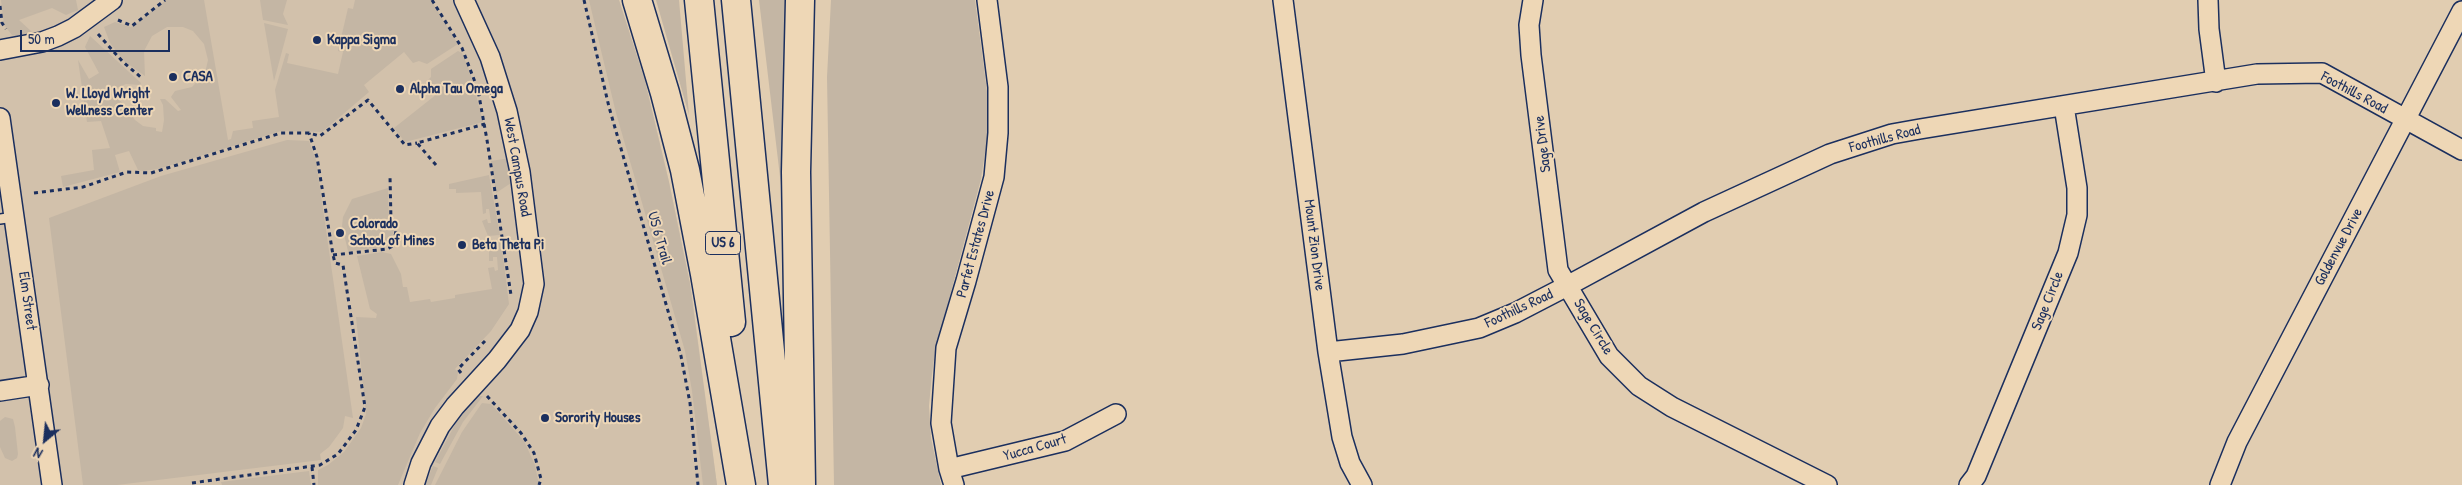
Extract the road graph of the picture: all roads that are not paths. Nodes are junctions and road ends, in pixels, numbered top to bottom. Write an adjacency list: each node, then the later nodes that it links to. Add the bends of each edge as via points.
1 (112, 0): 12 (street, via 74,28 50,39)
2 (464, 0): 26 (street, West Campus Road, via 490,57 507,111 520,172 534,284 520,330 497,360 481,390 440,426)
3 (637, 0): 27 (highway, via 685,170)
4 (699, 0): 28 (highway, US 6)
5 (736, 0): 29 (highway, US 6)
6 (800, 0): 30 (highway, via 796,182)
7 (986, 0): 24 (street, Parfet Estates Drive, via 998,87 998,133 994,177 946,348 941,423)
8 (1283, 0): 20 (street, Mount Zion Drive)
9 (1533, 0): 19 (street, Sage Drive, via 1529,25 1531,55 1558,270)
10 (2208, 0): 13 (street)
11 (2462, 11): 16 (street, Goldenvue Drive)
12 (4, 42)
13 (2216, 82): 14 (street, Foothills Road); 16 (street, Foothills Road, via 2257,74 2322,73)
14 (2064, 106): 19 (street, Foothills Road, via 1892,134 1830,154 1704,212); 33 (street, Sage Circle, via 2077,188 2077,215 2068,253 1976,476)
15 (0, 118): 18 (street, Elm Street)
16 (2405, 120): 17 (street, Foothills Road); 34 (street, Goldenvue Drive, via 2237,442)
17 (2462, 150)
18 (7, 218): 21 (street, Elm Street)
19 (1569, 285): 20 (street, Foothills Road, via 1479,328 1403,344); 32 (street, Sage Circle, via 1609,356 1639,386 1672,407)
20 (1328, 352): 31 (street, Mount Zion Drive, via 1342,437 1350,463)
21 (39, 385): 22 (street); 25 (street, Elm Street)
22 (0, 391)
23 (1116, 414): 24 (street, Yucca Court, via 1065,440)
24 (951, 477)
25 (52, 485)
26 (414, 485)
27 (741, 485)
28 (747, 485)
29 (783, 485)
30 (801, 485)
31 (1362, 485)
32 (1827, 485)
33 (1969, 485)
34 (2220, 485)

